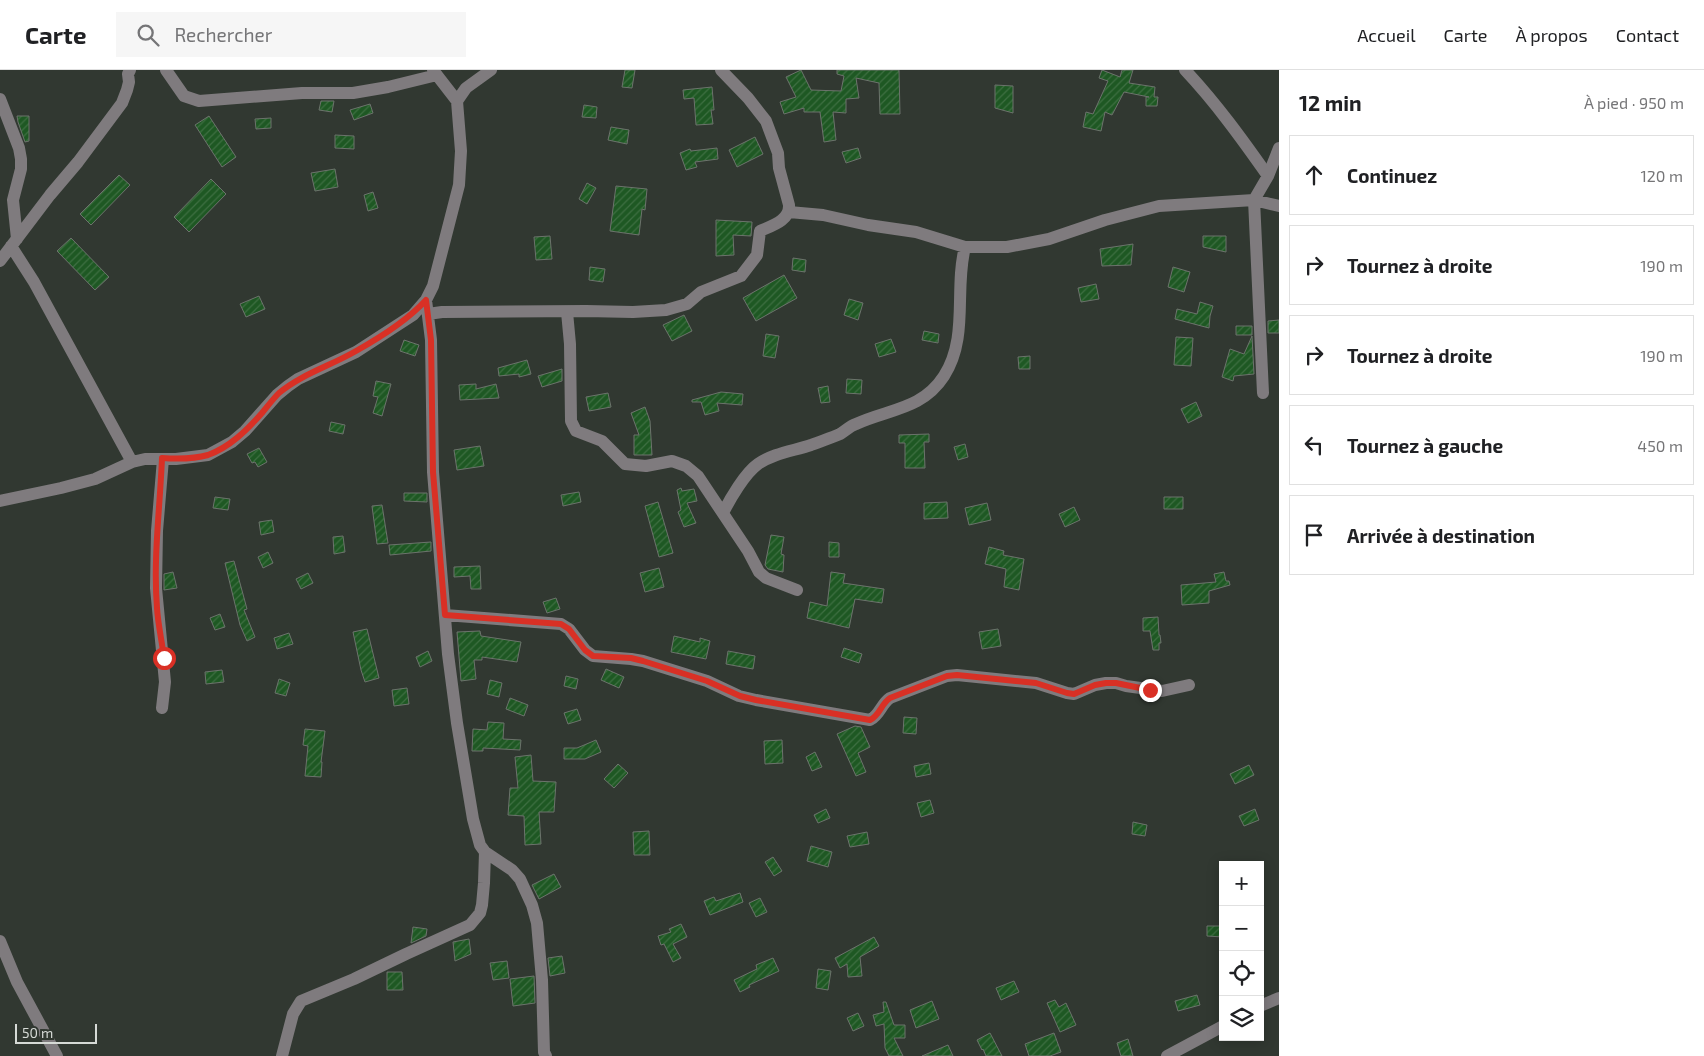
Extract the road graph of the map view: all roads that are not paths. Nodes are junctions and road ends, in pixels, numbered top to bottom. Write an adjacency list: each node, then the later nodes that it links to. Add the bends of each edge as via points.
1 (130, 70): 14 (street, via 122,103)
2 (166, 70): 6 (street, via 184,96 199,101 302,93 353,93)
3 (491, 70): 8 (street, via 466,88)
4 (721, 70): 13 (street, via 766,121 778,153)
5 (1185, 70): 10 (street)
6 (435, 73): 8 (street)
7 (0, 99): 14 (street, via 21,159 13,200)
8 (457, 101): 17 (street, via 461,150 459,186 441,258)
9 (1279, 148): 10 (street)
10 (1268, 176): 11 (street)
11 (1254, 200): 12 (street); 15 (street, via 1159,206 1049,239 1007,246); 20 (street)
12 (1279, 206)
13 (789, 212): 15 (street, via 916,232); 18 (street, via 785,218 760,231 757,255 741,276 701,292 687,304 666,310)
14 (14, 242): 16 (street); 22 (street)
15 (965, 247): 24 (street, via 955,353 944,376 928,394 908,406 856,424 828,439 776,454 757,464)
16 (0, 261)
17 (426, 300): 19 (street); 21 (street, via 412,315 356,352 288,386 232,442 208,455)
18 (567, 312): 19 (street); 24 (street, via 571,421 576,431 602,441 626,464 646,466 672,461 686,466 698,476)
19 (428, 314): 26 (street, via 433,472)
20 (1263, 394)
21 (162, 458): 22 (street); 28 (street, via 156,588 166,682)
22 (132, 462): 23 (street, via 95,479)
23 (0, 501)
24 (723, 513): 25 (street, via 759,572)
25 (797, 590)
26 (445, 615): 27 (street, via 561,624 593,656 631,658 699,678 740,696 870,720 890,698 947,676 1036,683 1074,694 1106,683 1162,691); 29 (street, via 457,723 473,819)
27 (1189, 685)
28 (162, 708)
29 (485, 852): 35 (street, via 482,905 470,925 301,1001 293,1014); 36 (street, via 520,879 532,905 537,922)
30 (0, 941): 34 (street, via 17,982)
31 (1279, 998): 32 (street)
32 (1264, 1004)
33 (1219, 1028): 37 (street)
34 (57, 1056)
35 (282, 1056)
36 (546, 1056)
37 (1167, 1056)

